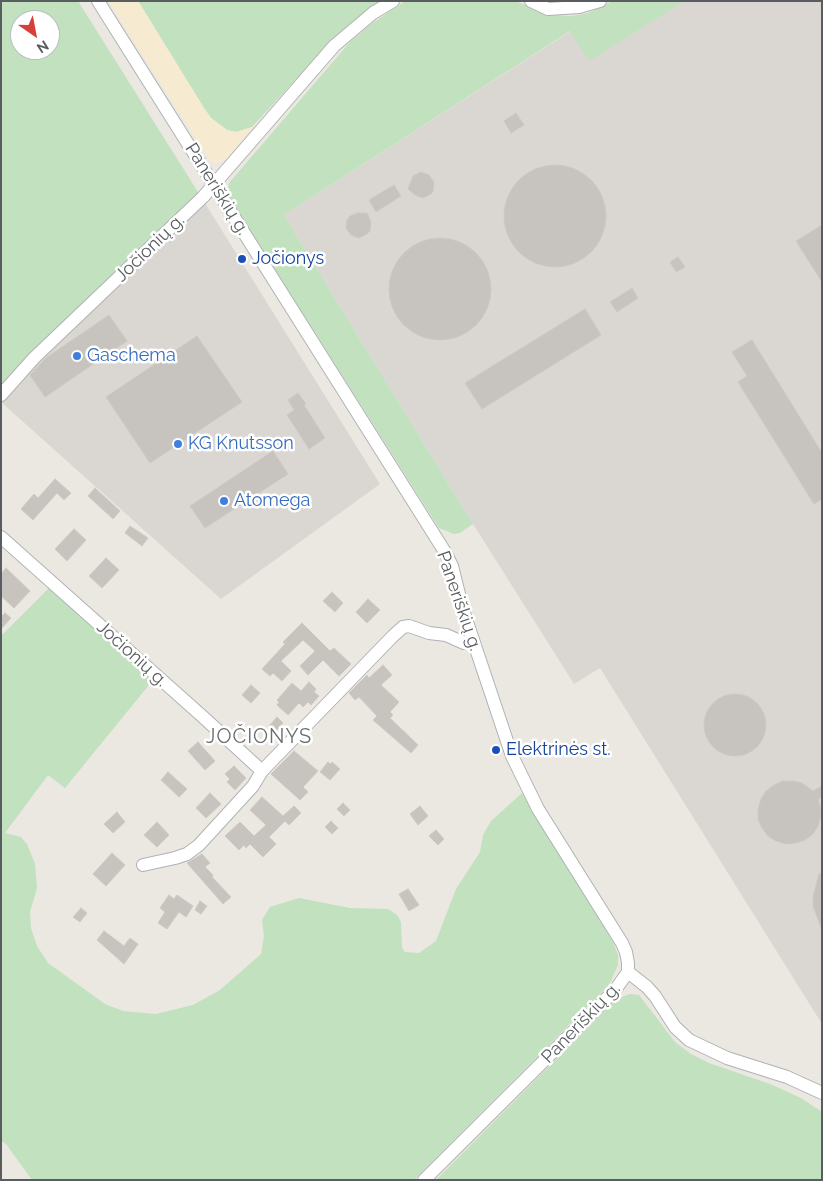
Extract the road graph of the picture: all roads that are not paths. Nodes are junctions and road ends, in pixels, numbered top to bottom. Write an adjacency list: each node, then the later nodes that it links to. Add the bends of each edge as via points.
1 (98, 1): 5 (street, Paneriškių g.)
2 (393, 1): 5 (street, Jočionių g., via 334,46)
3 (531, 1): 4 (street, via 548,9 579,7)
4 (600, 1)
5 (214, 185): 6 (street, Jočionių g., via 34,358); 8 (street, Paneriškių g., via 446,552)
6 (1, 395)
7 (1, 537): 9 (street, Jočionių g.)
8 (472, 639): 9 (street, via 464,642 403,627); 11 (street, Paneriškių g., via 525,783 622,943)
9 (262, 772): 10 (street, via 200,845 187,854)
10 (143, 865)
11 (628, 972): 12 (street, via 651,991 689,1040 727,1058 787,1077); 13 (street, Paneriškių g., via 615,990)
12 (822, 1093)
13 (424, 1180)

